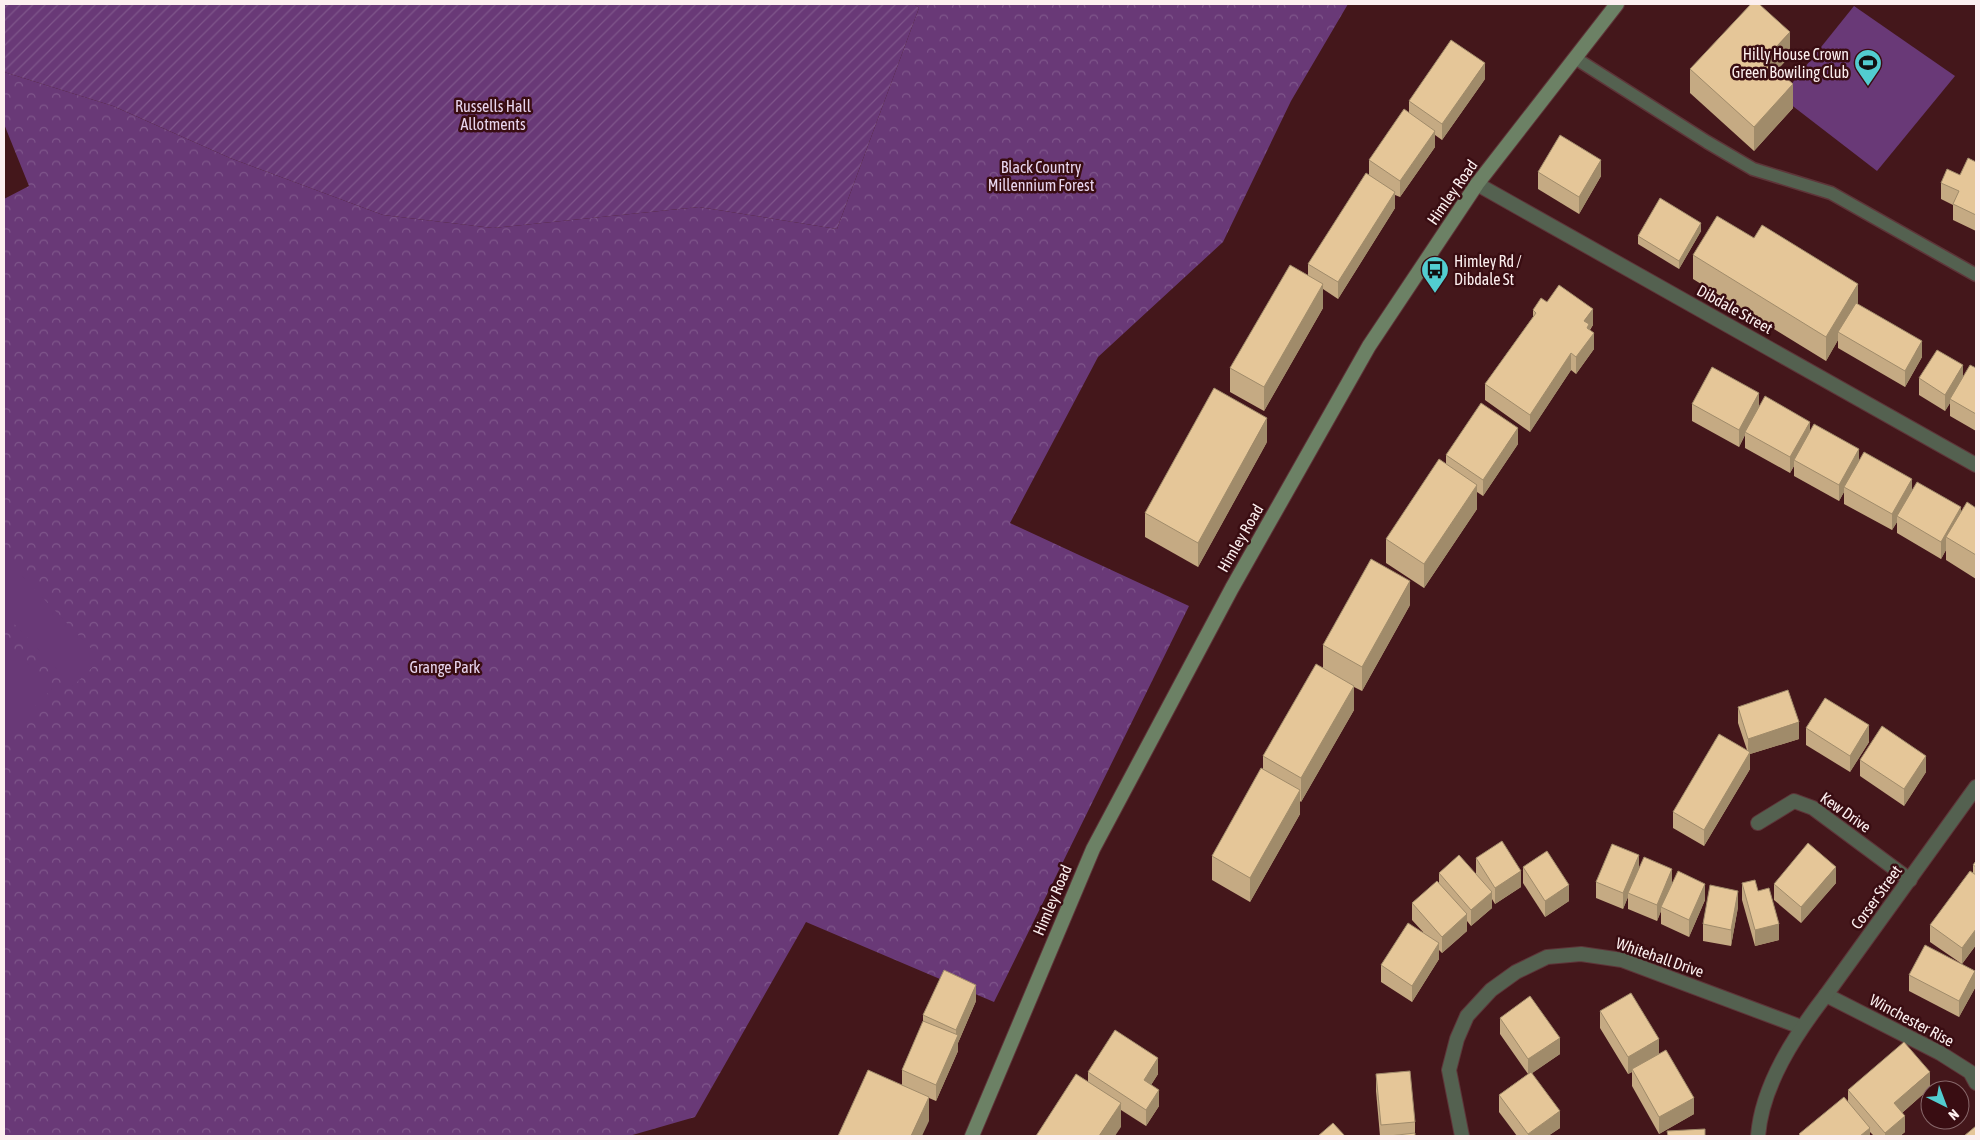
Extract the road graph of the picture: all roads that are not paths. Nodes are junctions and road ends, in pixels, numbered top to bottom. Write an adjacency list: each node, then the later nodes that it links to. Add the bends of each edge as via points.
1 (1617, 4): 2 (main road, Himley Road)
2 (1575, 58): 3 (main road, Himley Road); 4 (lane, via 1753,169 1832,193)
3 (1477, 184): 5 (street, Dibdale Street); 12 (main road, Himley Road, via 1369,346 1232,588 1097,840)
4 (1976, 275)
5 (1976, 465)
6 (1976, 786): 8 (street, Corser Street)
7 (1758, 823): 8 (street, Kew Drive, via 1794,801 1813,808)
8 (1910, 880): 9 (street, Corser Street)
9 (1826, 995): 10 (street, Corser Street); 11 (street, Winchester Rise, via 1940,1053 1970,1072)
10 (1801, 1027): 13 (street, Whitehall Drive, via 1622,960 1581,954 1547,957 1516,972 1491,990 1467,1016 1450,1070); 14 (street, Corser Street, via 1767,1092)
11 (1976, 1083)
12 (972, 1136)
13 (1462, 1136)
14 (1758, 1136)

